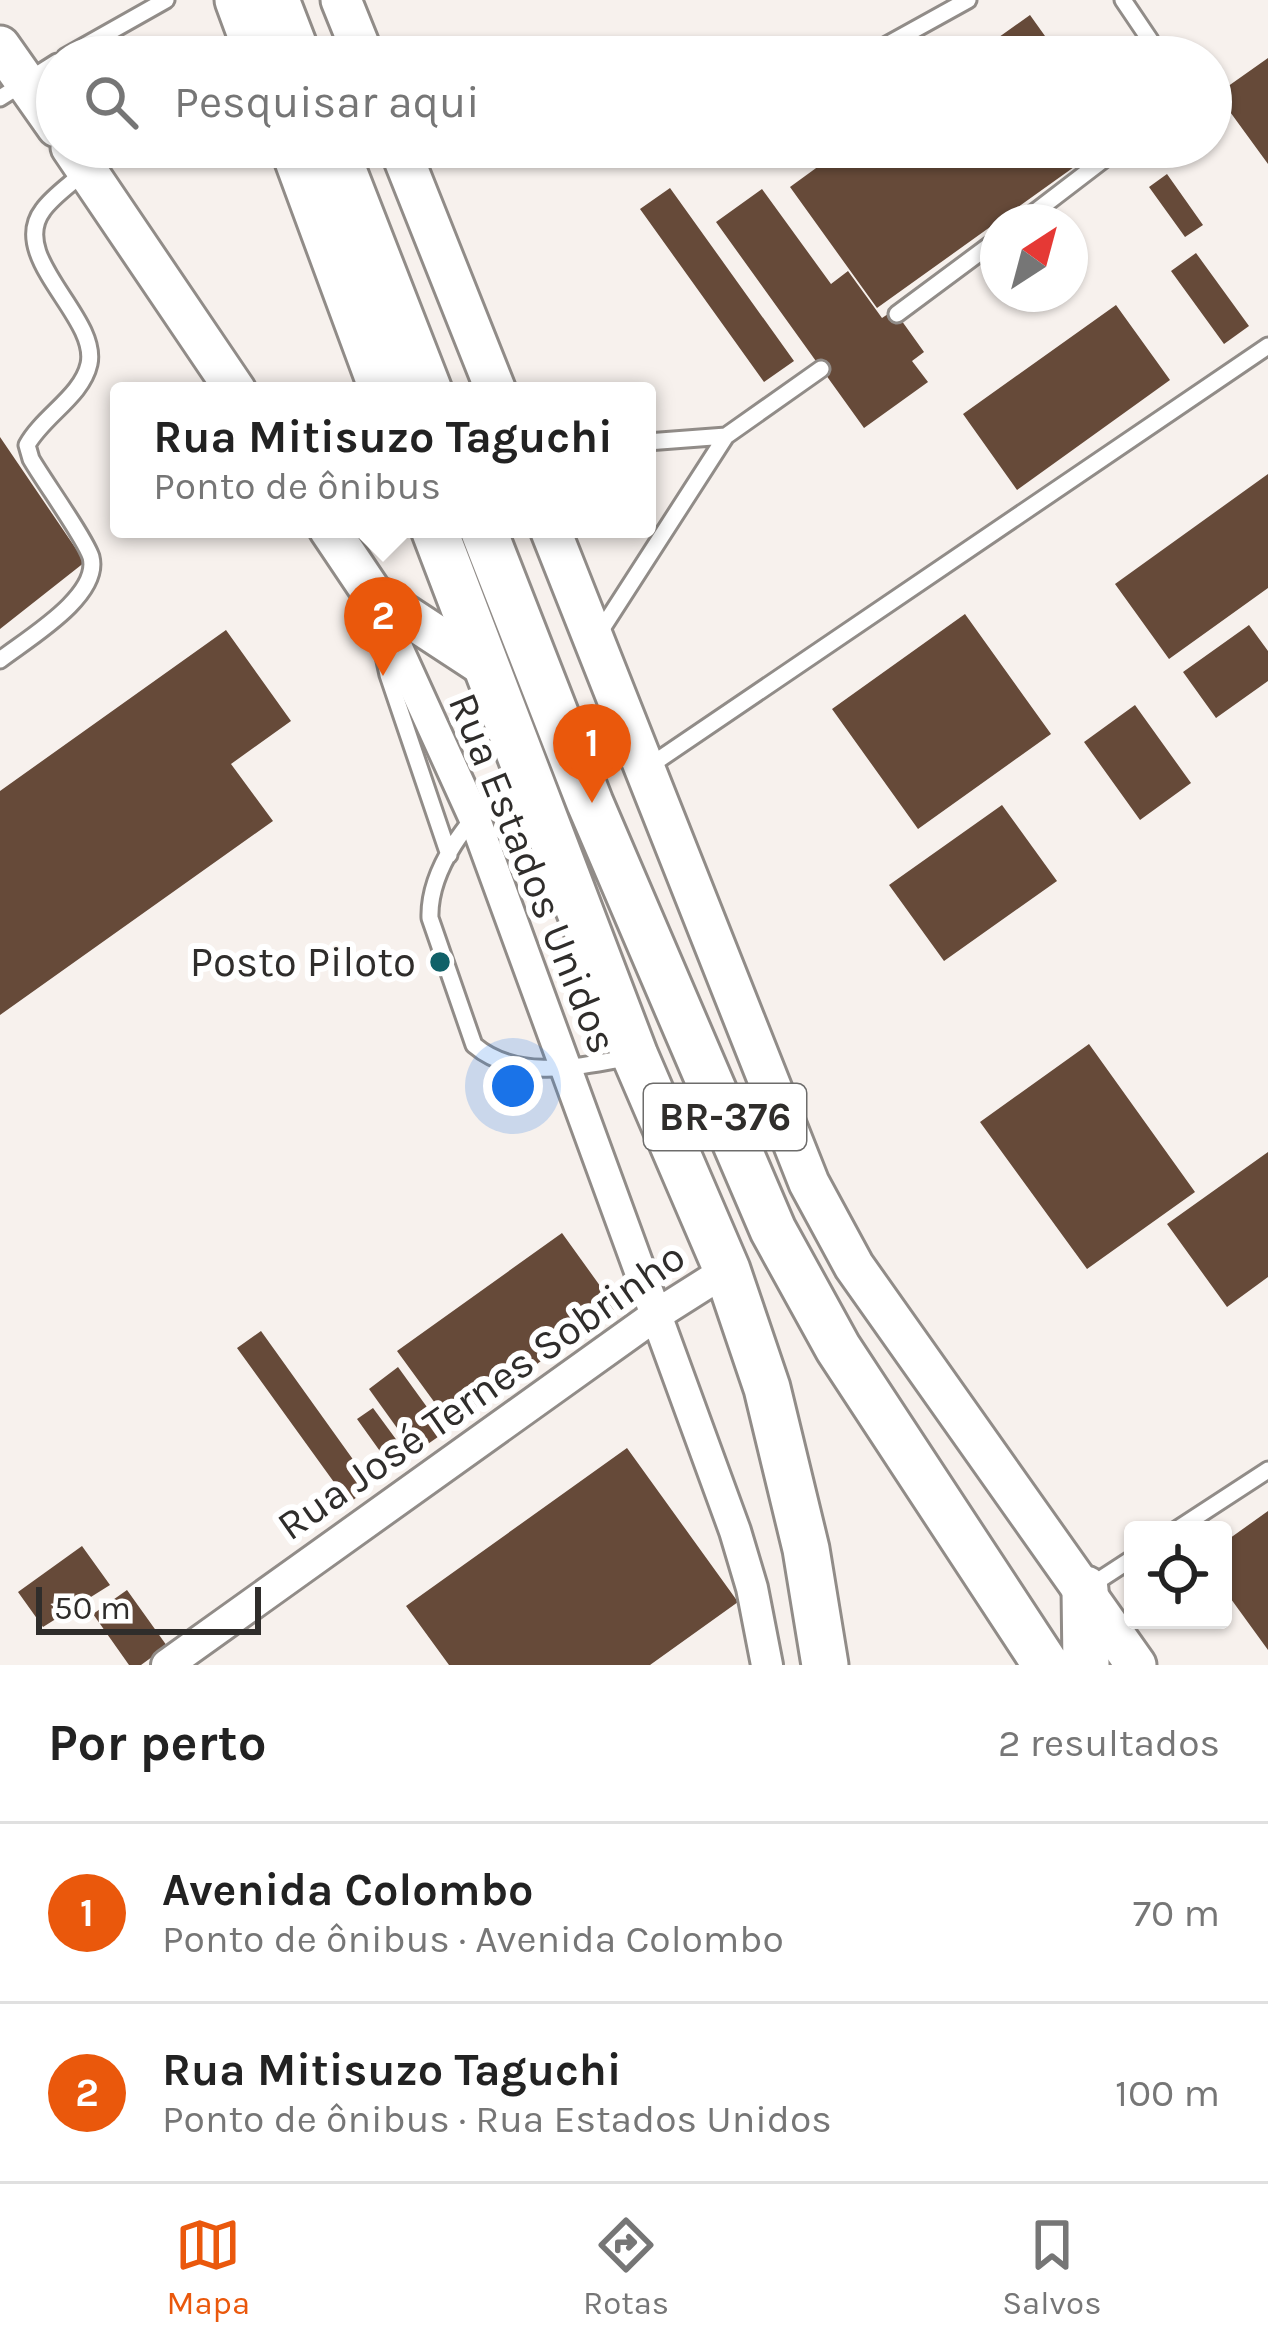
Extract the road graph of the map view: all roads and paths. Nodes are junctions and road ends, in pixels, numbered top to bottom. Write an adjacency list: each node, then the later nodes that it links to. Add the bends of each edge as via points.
1 (166, 0): 7 (lane)
2 (238, 0): 9 (main road)
3 (276, 0): 10 (main road)
4 (341, 0): 11 (street)
5 (968, 0): 12 (lane)
6 (1123, 0): 13 (lane)
7 (135, 8): 8 (lane)
8 (95, 36)
9 (252, 36)
10 (290, 36)
11 (356, 36)
12 (903, 36)
13 (1147, 36)
14 (0, 46): 15 (street)
15 (27, 80)
16 (72, 168): 39 (lane, via 34,231 90,361 27,445 91,557 90,581)
17 (86, 168): 27 (street)
18 (301, 168): 28 (main road)
19 (342, 168): 29 (main road)
20 (407, 168): 30 (street)
21 (1093, 168): 22 (lane)
22 (1046, 204)
23 (980, 252): 24 (lane)
24 (897, 314)
25 (1268, 346): 42 (lane)
26 (821, 369): 31 (lane)
27 (230, 382)
28 (380, 382)
29 (425, 382)
30 (492, 382)
31 (726, 436): 32 (lane); 38 (lane)
32 (656, 441)
33 (334, 538): 37 (street)
34 (437, 538): 40 (main road, BR-376)
35 (487, 538): 56 (main road, BR-376, via 773,1230 838,1348)
36 (554, 538): 38 (street)
37 (371, 593): 40 (street); 43 (street, Rua Estados Unidos); 44 (lane, via 388,675)
38 (595, 641): 42 (street)
39 (0, 660)
40 (485, 667): 41 (main road, BR-376)
41 (522, 760): 43 (lane); 45 (main road, BR-376)
42 (645, 769): 52 (street, via 808,1183 854,1266)
43 (474, 817): 44 (lane); 46 (street, Rua Estados Unidos)
44 (449, 855): 46 (lane, via 430,918 474,1045 507,1064)
45 (635, 1056): 46 (lane); 47 (main road, BR-376)
46 (566, 1069): 48 (street, Rua Estados Unidos)
47 (727, 1270): 48 (street, Rua José Ternes Sobrinho); 55 (main road, BR-376, via 767,1388)
48 (656, 1315): 53 (street, Rua José Ternes Sobrinho); 54 (street, Rua Estados Unidos, via 740,1550)
49 (1268, 1470): 50 (lane)
50 (1190, 1521)
51 (1124, 1564): 52 (lane)
52 (1085, 1589): 57 (main road); 58 (street)
53 (167, 1665)
54 (767, 1665)
55 (825, 1665)
56 (1046, 1665)
57 (1086, 1665)
58 (1136, 1665)

